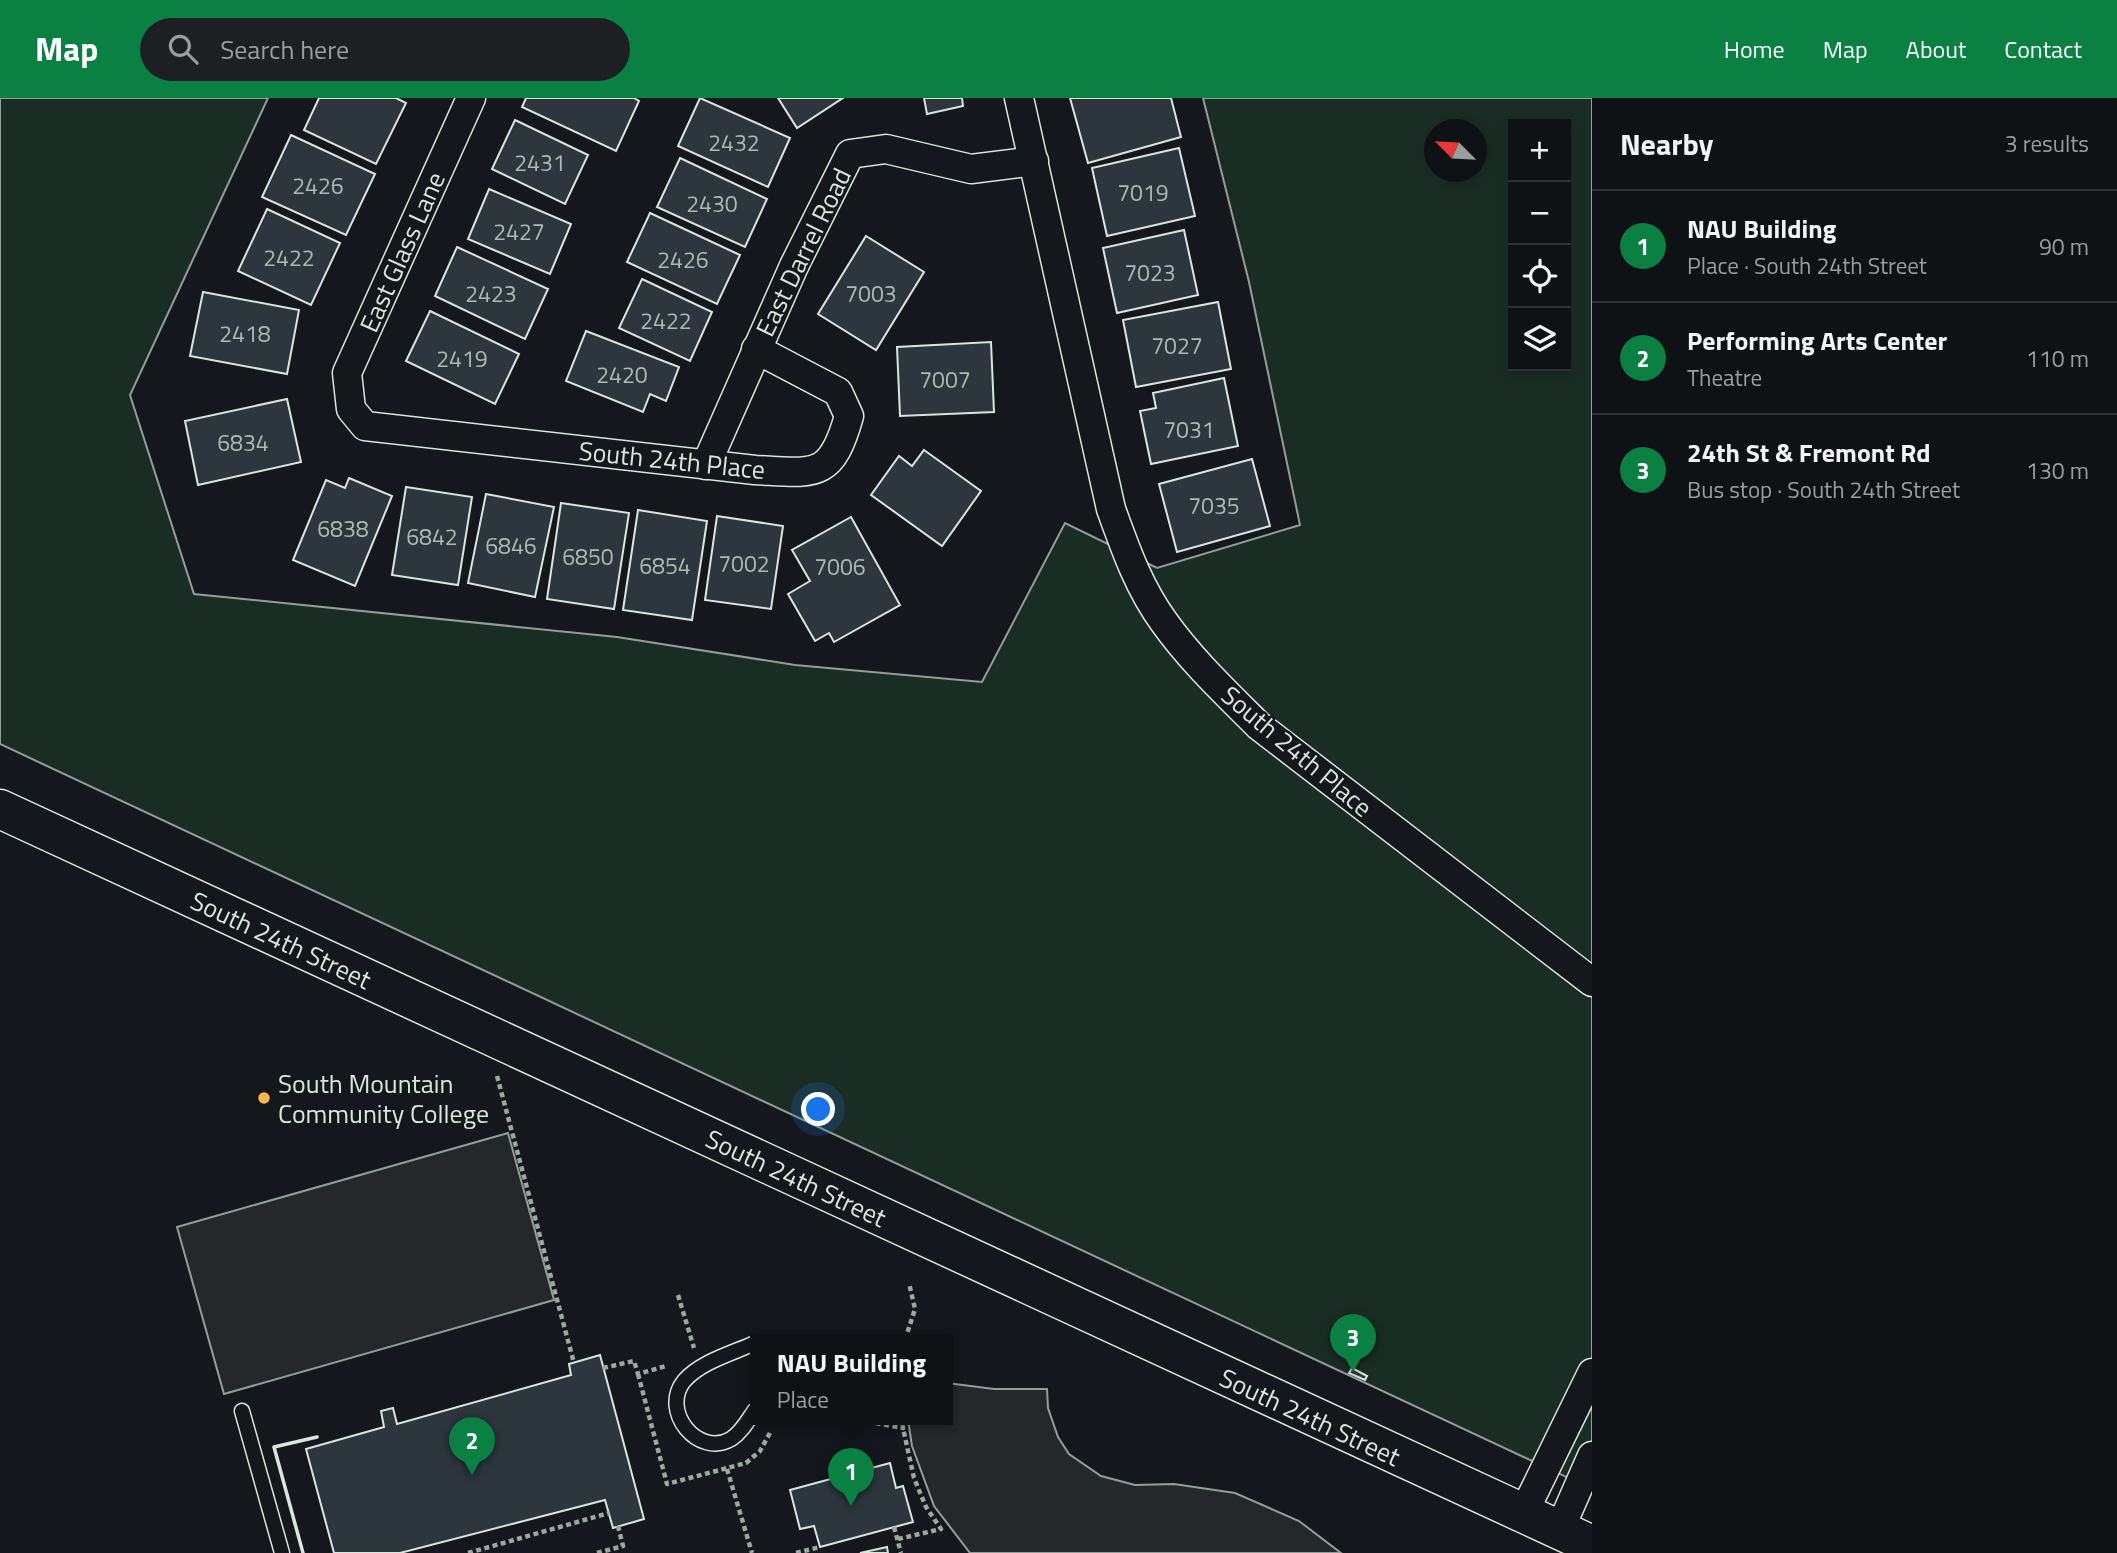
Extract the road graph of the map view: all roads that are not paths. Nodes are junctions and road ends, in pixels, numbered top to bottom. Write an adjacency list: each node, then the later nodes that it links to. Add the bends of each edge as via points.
1 (471, 98): 5 (street, East Glass Lane, via 347,373)
2 (1019, 98): 3 (street)
3 (1034, 161): 4 (street, East Darrel Road, via 971,169 886,149 850,154); 8 (street, South 24th Place, via 1111,509 1133,568 1163,621 1213,681 1259,726)
4 (756, 349): 6 (street, East Darrel Road); 6 (street, South 24th Place, via 838,392 849,416 841,447 823,468 801,472)
5 (351, 409): 6 (street, South 24th Place, via 365,426)
6 (706, 465)
7 (0, 809): 14 (main road, South 24th Street)
8 (1592, 982)
9 (750, 1345): 12 (lane, via 696,1371 679,1390 677,1401 682,1426 694,1437 720,1443 733,1438)
10 (1592, 1373): 14 (street)
11 (242, 1411): 16 (lane)
12 (750, 1416)
13 (1592, 1457): 15 (street)
14 (1523, 1514): 15 (main road, South 24th Street)
15 (1575, 1538)
16 (282, 1553)

